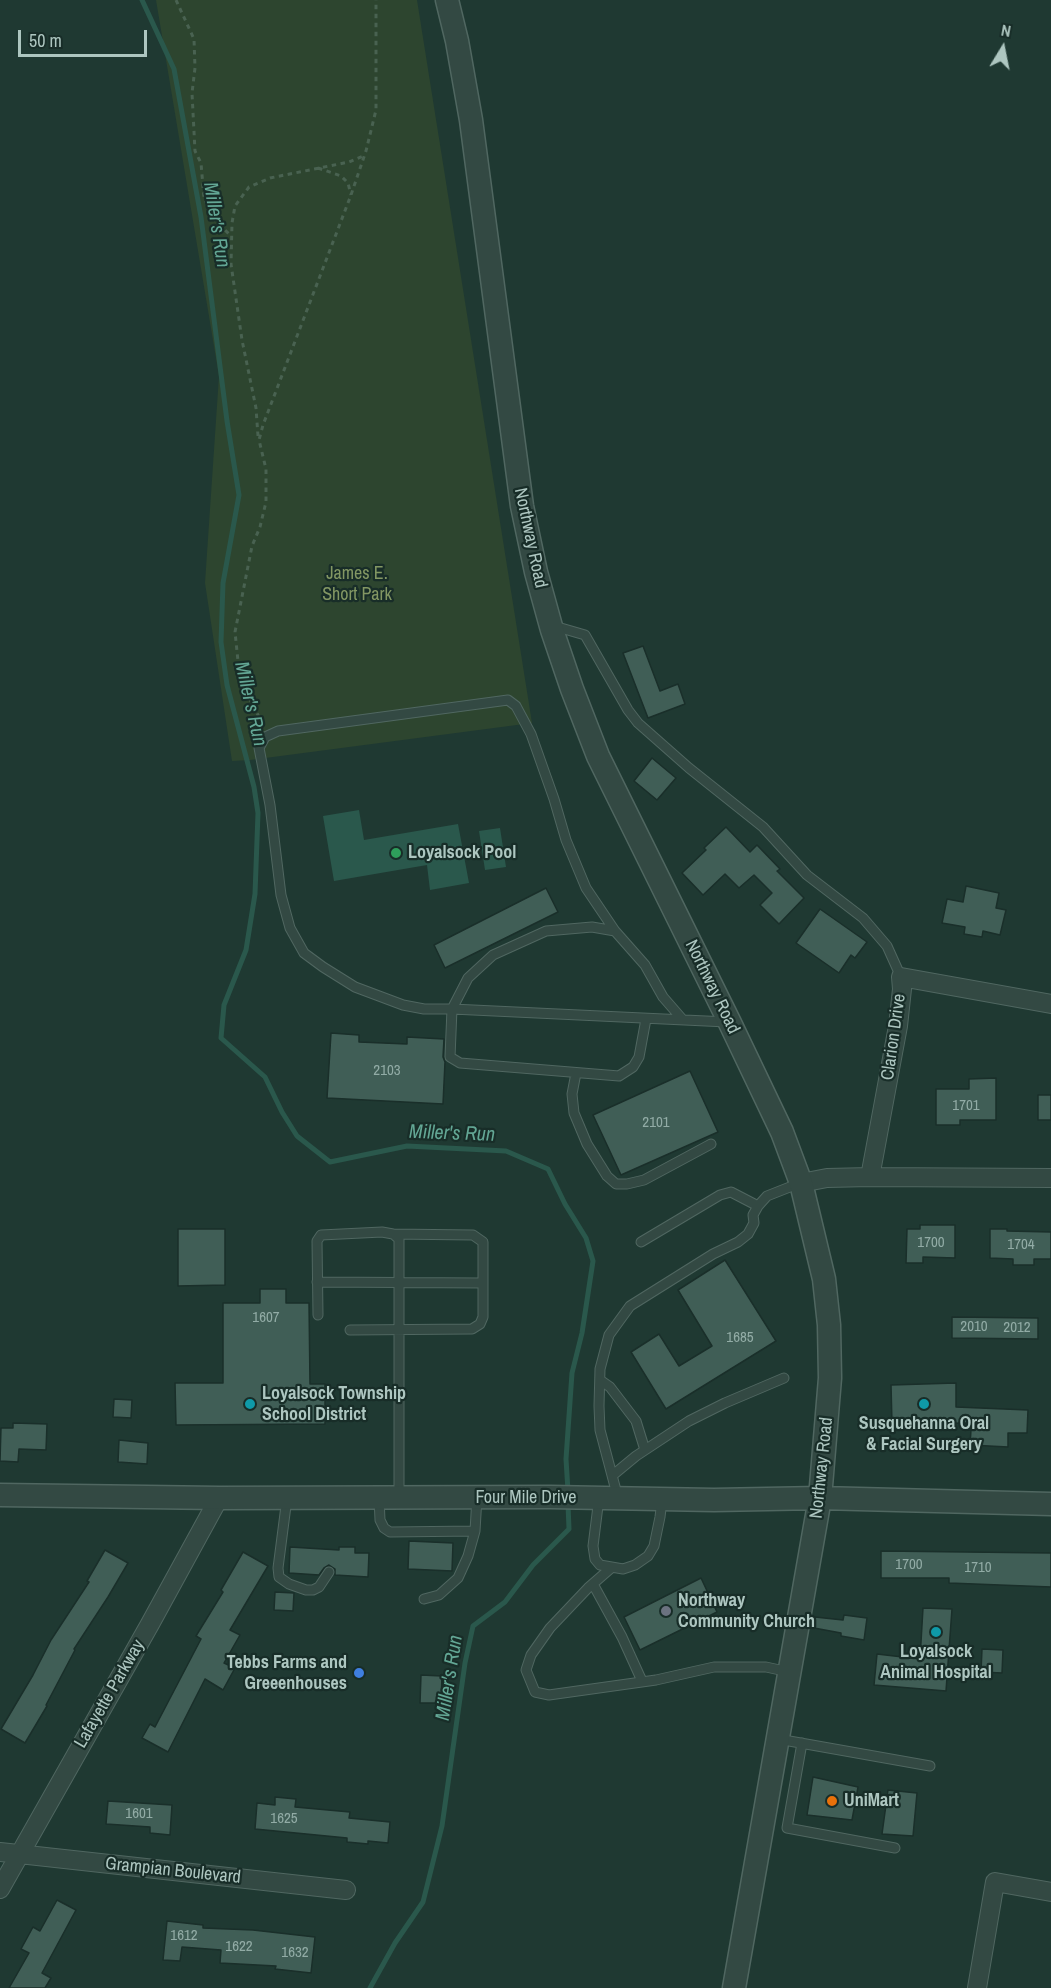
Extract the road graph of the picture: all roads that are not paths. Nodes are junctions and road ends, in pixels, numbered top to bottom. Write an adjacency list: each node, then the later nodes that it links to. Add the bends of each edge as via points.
1 (447, 0): 2 (street, Northway Road, via 471,120 522,507)
2 (550, 624): 4 (lane, via 585,635 638,723 763,827 807,874 863,918 887,946); 9 (street, Northway Road, via 598,756)
3 (615, 931): 6 (lane, via 592,927 546,931 493,955 468,978); 6 (lane, via 586,888 531,734 516,706 508,700 265,737 259,748 281,895 290,928 304,953 356,987 380,997 424,1009); 8 (lane, via 645,965 663,997)
4 (900, 977): 5 (street, Clarion Drive); 12 (street, Clarion Drive, via 898,1026)
5 (1051, 1004)
6 (452, 1009): 7 (lane); 10 (lane, via 450,1057 460,1063)
7 (646, 1018): 8 (lane); 10 (lane, via 639,1057 633,1067 619,1076)
8 (683, 1020): 9 (lane)
9 (730, 1023): 14 (street, Northway Road, via 782,1132)
10 (576, 1073): 11 (lane, via 574,1113 587,1144 616,1184 644,1180)
11 (711, 1144)
12 (870, 1177): 13 (street); 14 (street)
13 (1051, 1178)
14 (801, 1183): 15 (lane, via 767,1196); 34 (street, Northway Road, via 824,1279 829,1325 830,1378)
15 (758, 1206): 17 (lane, via 731,1192 720,1195); 25 (lane, via 748,1234 738,1242 630,1306 609,1335)
16 (393, 1234): 18 (lane, via 321,1234 317,1241); 19 (lane, via 399,1239); 20 (lane, via 473,1235 483,1242)
17 (641, 1242)
18 (318, 1282): 19 (lane); 21 (lane)
19 (398, 1282): 20 (lane); 23 (lane)
20 (483, 1282): 23 (lane, via 483,1317 472,1329)
21 (318, 1315)
22 (350, 1330): 23 (lane)
23 (398, 1330): 32 (lane)
24 (784, 1378): 26 (lane, via 689,1421)
25 (600, 1380): 26 (lane, via 610,1386 636,1421); 27 (lane, via 600,1430)
26 (645, 1450): 27 (lane)
27 (613, 1475): 33 (lane)
28 (0, 1496): 30 (street, Four Mile Drive)
29 (477, 1497): 32 (street, Four Mile Drive); 33 (street, Four Mile Drive); 37 (lane)
30 (219, 1498): 31 (street, Four Mile Drive); 51 (street, Lafayette Parkway)
31 (286, 1498): 32 (street, Four Mile Drive); 39 (lane, via 279,1577 313,1590)
32 (389, 1498): 37 (lane, via 380,1520 390,1532)
33 (601, 1498): 35 (street, Four Mile Drive); 38 (lane, via 593,1546 595,1559)
34 (820, 1498): 35 (street, Four Mile Drive); 36 (street, Four Mile Drive); 42 (street, Northway Road)
35 (662, 1499): 38 (lane, via 654,1546 648,1556 623,1569)
36 (1051, 1504)
37 (475, 1531): 41 (lane, via 458,1578 439,1595)
38 (611, 1568): 40 (lane)
39 (329, 1572)
40 (593, 1584): 43 (lane); 43 (lane, via 550,1628 531,1655 526,1670 535,1692 549,1695)
41 (424, 1599)
42 (790, 1672): 43 (lane, via 766,1667 714,1667); 44 (street, Northway Road)
43 (642, 1682)
44 (778, 1739): 45 (lane); 47 (street, Northway Road)
45 (802, 1743): 46 (lane); 48 (lane)
46 (930, 1766)
47 (763, 1824): 48 (lane); 55 (street, Northway Road)
48 (787, 1828): 49 (lane)
49 (895, 1848)
50 (0, 1852): 51 (street, Grampian Boulevard)
51 (20, 1854): 52 (street, Lafayette Parkway); 53 (street, Grampian Boulevard)
52 (0, 1889)
53 (346, 1890)
54 (1051, 1892): 56 (street, via 995,1882)
55 (734, 1988)
56 (977, 1988)

